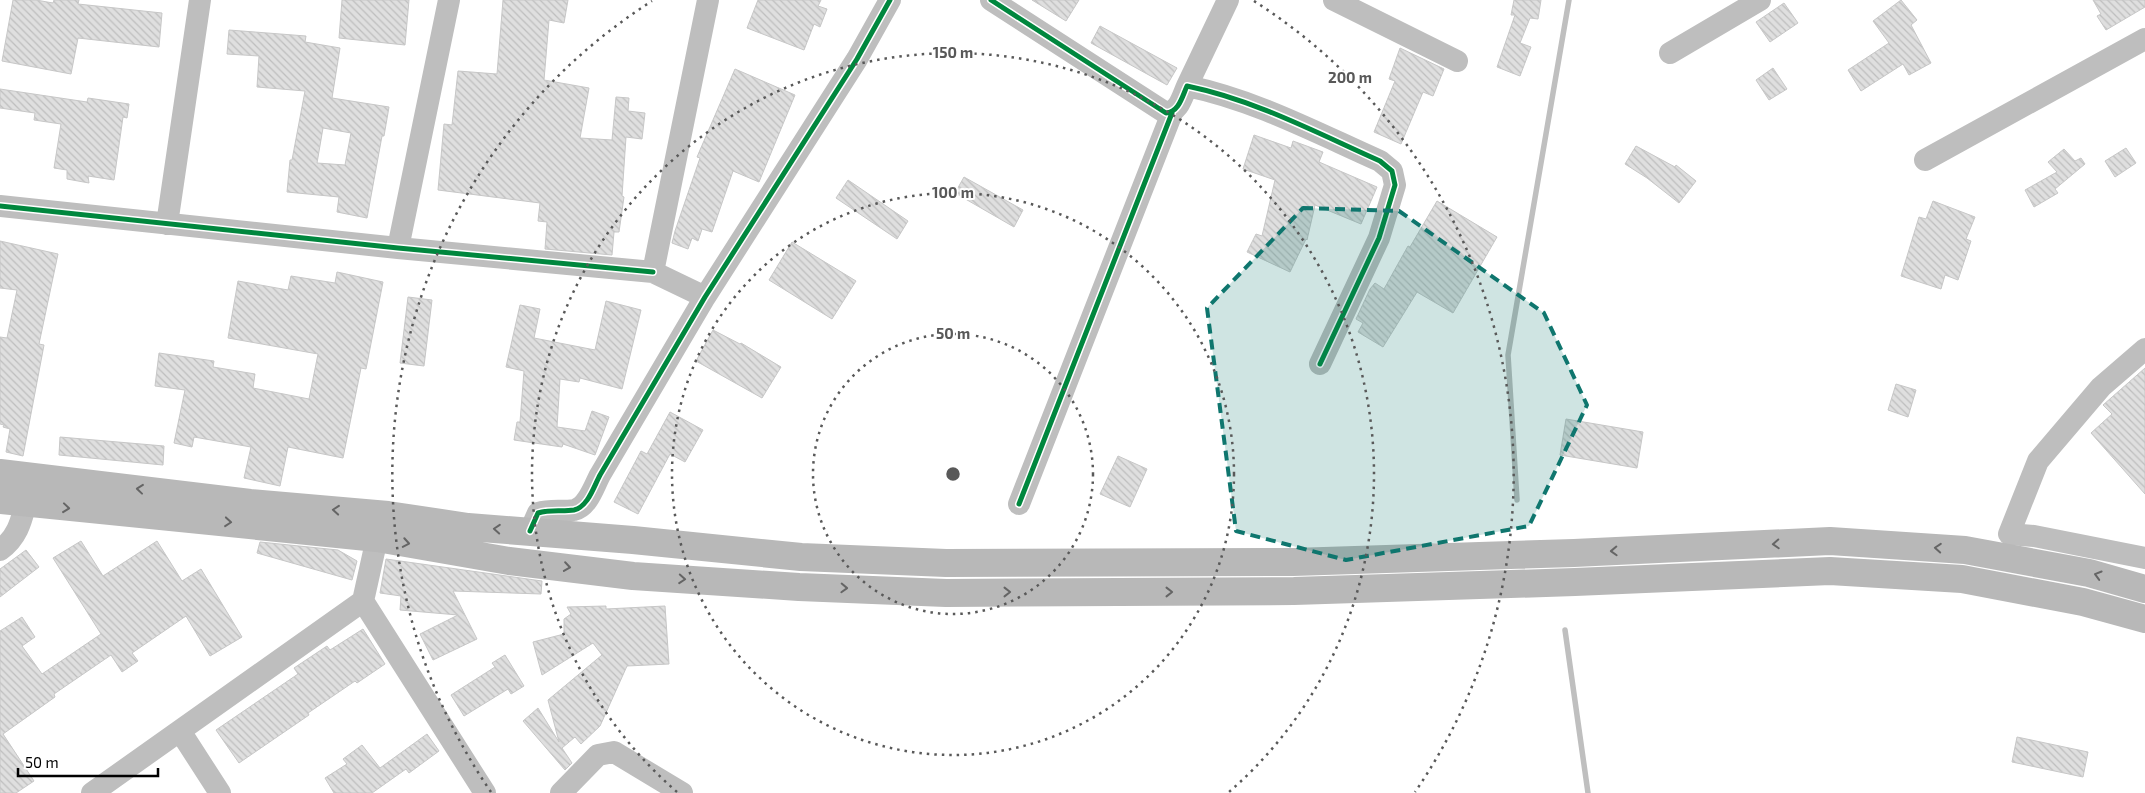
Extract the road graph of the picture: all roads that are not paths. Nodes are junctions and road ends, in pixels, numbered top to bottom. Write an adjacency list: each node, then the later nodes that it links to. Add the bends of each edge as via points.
1 (200, 0): 16 (street)
2 (449, 0): 17 (street)
3 (708, 0): 18 (street)
4 (890, 0): 19 (street, via 857,59)
5 (991, 0): 13 (street, via 1166,113)
6 (1228, 0): 12 (street)
7 (1334, 0): 11 (street)
8 (1760, 0): 10 (street)
9 (2145, 39): 14 (street)
10 (1670, 53)
11 (1457, 61)
12 (1187, 86): 13 (street); 21 (street, via 1261,108 1380,161 1392,171 1395,184 1379,238)
13 (1172, 113): 25 (street)
14 (1925, 160)
15 (0, 206): 16 (street)
16 (167, 224): 17 (street)
17 (398, 248): 18 (street)
18 (653, 272): 19 (street)
19 (705, 297): 26 (street, via 586,501 576,510 538,513)
20 (2145, 348): 29 (street, via 2101,387 2038,461 2008,534 2034,536)
21 (1320, 364)
22 (0, 473): 24 (main road, one-way to 22)
23 (13, 502): 24 (main road, one-way to 24); 28 (street, via 20,527)
24 (168, 504): 26 (main road, one-way to 24, via 250,503); 27 (main road, one-way to 27)
25 (1019, 504)
26 (530, 531): 30 (main road, one-way to 26, via 2089,573 1965,550 1830,541 1293,562 946,563 801,557)
27 (377, 538): 31 (street); 32 (main road, one-way to 32, via 509,561 633,576 799,587 946,592 1294,591 1830,571 1962,579 2083,602)
28 (0, 550)
29 (2145, 558)
30 (2145, 589)
31 (363, 601): 33 (street); 36 (street)
32 (2145, 619)
33 (180, 731): 34 (street); 35 (street)
34 (92, 793)
35 (220, 793)
36 (485, 793)
37 (561, 793): 38 (street, via 598,755 614,752)
38 (682, 793)

